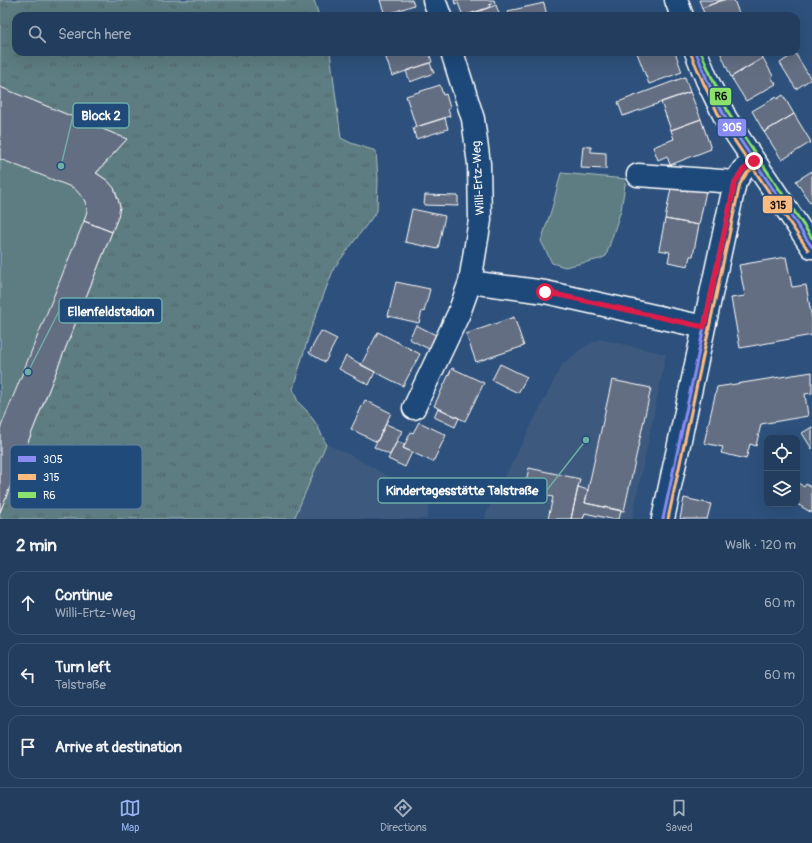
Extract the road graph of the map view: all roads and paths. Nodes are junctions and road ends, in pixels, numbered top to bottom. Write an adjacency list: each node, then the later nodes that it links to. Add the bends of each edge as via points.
1 (434, 0): 3 (street)
2 (676, 0): 4 (street)
3 (438, 12)
4 (680, 12)
5 (453, 56): 11 (street, Willi-Ertz-Weg, via 473,119 480,164 480,220)
6 (698, 56): 7 (street, via 726,119)
7 (754, 161): 9 (street, via 743,170); 10 (street)
8 (638, 175): 9 (street)
9 (735, 182): 12 (street)
10 (812, 247)
11 (470, 282): 12 (street, via 545,292); 13 (street, Willi-Ertz-Weg, via 459,313)
12 (704, 327): 14 (street)
13 (414, 408)
14 (663, 519)

